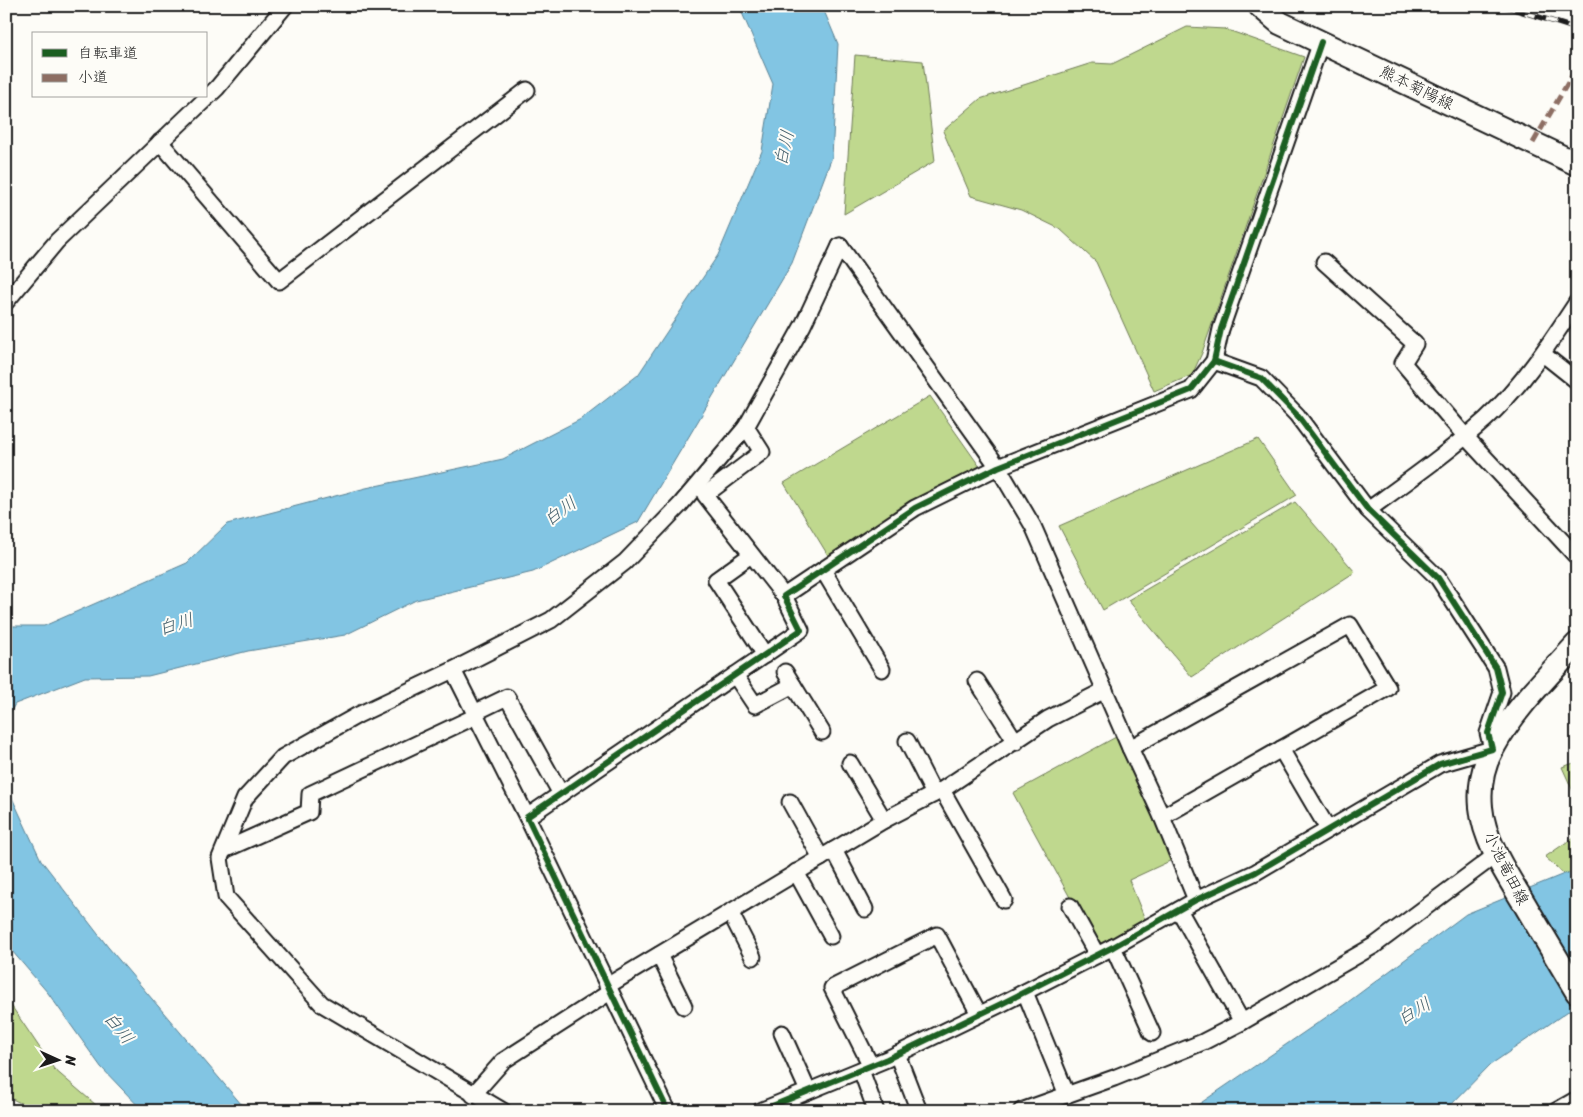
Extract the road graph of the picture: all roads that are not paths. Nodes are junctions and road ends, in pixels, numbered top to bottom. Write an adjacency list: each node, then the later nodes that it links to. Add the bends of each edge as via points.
1 (285, 6): 5 (street)
2 (1260, 6): 3 (main road, 熊本菊陽線, via 1280,23)
3 (1321, 42): 8 (main road, 熊本菊陽線); 13 (street, via 1222,329)
4 (527, 90): 7 (street, via 279,281)
5 (208, 97)
6 (206, 98): 7 (street)
7 (160, 142): 10 (street, via 57,241)
8 (1577, 164)
9 (1324, 262): 16 (street, via 1415,344 1403,363)
10 (6, 302)
11 (1577, 302): 12 (street)
12 (1543, 354): 14 (street); 16 (street, via 1487,418)
13 (1214, 361): 17 (street, via 1191,390); 18 (street, via 1261,378 1297,415)
14 (1577, 382)
15 (746, 427): 17 (street, via 799,333 840,246); 19 (street, via 762,452 705,495); 26 (street, via 680,505 625,562 551,620)
16 (1465, 436): 18 (street); 20 (street)
17 (998, 467): 21 (street, via 915,508); 29 (street, via 1033,526)
18 (1368, 510): 36 (street, via 1438,578 1496,668 1502,692 1488,733)
19 (751, 555): 22 (street); 24 (street, via 716,580)
20 (1577, 557)
21 (824, 570): 22 (street); 25 (street)
22 (784, 596): 24 (street, via 801,630)
23 (1577, 644): 36 (main road, 小池竜田線, via 1530,697)
24 (765, 655): 27 (street)
25 (882, 669)
26 (453, 670): 30 (street); 45 (street, via 358,715 283,757 245,798)
27 (735, 675): 31 (street, via 755,705 789,678); 39 (street)
28 (977, 681): 33 (street)
29 (1105, 690): 33 (street, via 1048,719); 34 (street)
30 (475, 714): 39 (street, via 507,697); 41 (street); 45 (street, via 310,794 309,812)
31 (822, 732)
32 (907, 741): 38 (street)
33 (1016, 742): 38 (street)
34 (1130, 748): 35 (street, via 1350,626 1388,688); 42 (street)
35 (1281, 749): 42 (street); 44 (street)
36 (1492, 749): 44 (street, via 1440,764); 47 (main road, 小池竜田線, via 1482,780 1481,806 1487,832)
37 (850, 763): 43 (street)
38 (938, 792): 43 (street); 50 (street)
39 (561, 794): 41 (street)
40 (790, 802): 48 (street)
41 (527, 817): 61 (street)
42 (1162, 817): 51 (street)
43 (884, 820): 46 (street)
44 (1328, 829): 51 (street, via 1256,872)
45 (224, 850): 72 (street, via 220,858 226,897 322,1004)
46 (834, 850): 48 (street); 53 (street)
47 (1497, 854): 63 (main road, 小池竜田線); 66 (street, via 1375,945)
48 (820, 858): 49 (street)
49 (796, 872): 55 (street); 56 (street)
50 (1004, 900)
51 (1196, 900): 54 (street)
52 (1070, 906): 60 (street)
53 (865, 909)
54 (1179, 910): 57 (street); 66 (street)
55 (730, 912): 58 (street); 59 (street)
56 (831, 936)
57 (1113, 947): 60 (street); 67 (street)
58 (659, 954): 61 (street); 64 (street)
59 (753, 956)
60 (1096, 956): 62 (street)
61 (609, 989): 72 (street, via 503,1061); 76 (street)
62 (1024, 992): 65 (street); 73 (street)
63 (1577, 992)
64 (684, 1006)
65 (979, 1014): 69 (street); 70 (street, via 937,935 832,988)
66 (1242, 1022): 73 (street, via 1203,1042)
67 (1152, 1032)
68 (782, 1033): 71 (street)
69 (897, 1054): 70 (street); 79 (street)
70 (866, 1068): 71 (street); 78 (street)
71 (808, 1091): 77 (street)
72 (473, 1095): 75 (street)
73 (1067, 1095): 80 (street)
74 (1577, 1099): 81 (street)
75 (503, 1111)
76 (668, 1111)
77 (760, 1111)
78 (876, 1111)
79 (919, 1111)
80 (1021, 1111)
81 (1556, 1111)

